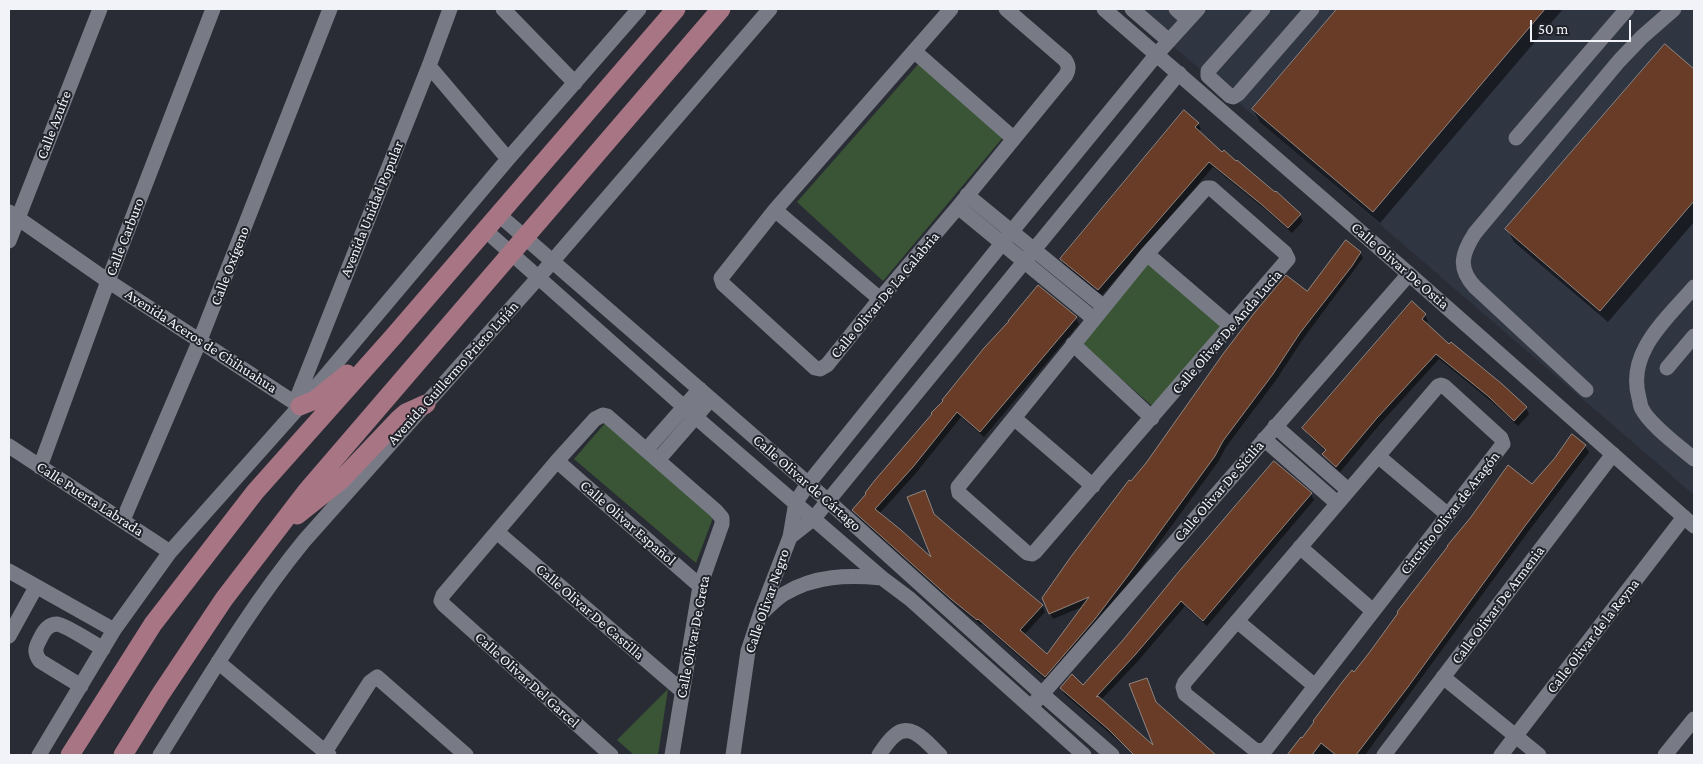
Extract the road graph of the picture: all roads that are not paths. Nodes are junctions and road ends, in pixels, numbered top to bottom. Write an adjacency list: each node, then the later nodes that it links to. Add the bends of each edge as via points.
1 (100, 9): 33 (street, Calle Azufre)
2 (213, 9): 46 (street, Calle Carburo)
3 (330, 9): 53 (street, Calle Oxígeno)
4 (450, 9): 23 (street, Avenida Unidad Popular)
5 (503, 9): 25 (street)
6 (640, 9): 25 (street)
7 (676, 9): 32 (main road)
8 (721, 9): 36 (main road)
9 (770, 9): 42 (street, Avenida Guillermo Prieto Luján)
10 (951, 9): 21 (street, Calle Olivar De La Calabria)
11 (1006, 9): 26 (street, Calle Olivar De La Calabria, via 1065,60 1068,70)
12 (1104, 9): 22 (street, Calle Olivar De Ostia)
13 (1132, 9): 20 (street)
14 (1176, 9): 19 (street)
15 (1263, 9): 16 (street, via 1208,72 1208,76 1230,96 1236,96)
16 (1312, 9)
17 (1627, 9): 27 (street)
18 (1674, 9): 56 (street, via 1619,61 1466,246 1463,260 1468,280)
19 (1193, 14): 20 (street)
20 (1173, 37): 22 (street)
21 (914, 51): 26 (street); 31 (street, Calle Olivar De La Calabria)
22 (1157, 54): 24 (street, Calle Olivar De Ostia); 35 (street)
23 (429, 66): 28 (street); 58 (street, Avenida Unidad Popular)
24 (1179, 73): 39 (street, Calle Olivar Negro); 44 (street, Calle Olivar De Ostia)
25 (575, 82): 28 (street)
26 (1013, 138): 29 (street, Calle Olivar De La Calabria)
27 (1516, 138)
28 (508, 159): 58 (street)
29 (968, 195): 30 (street, Calle Olivar De La Calabria); 35 (street)
30 (958, 207): 38 (street); 48 (street, Calle Olivar De La Calabria)
31 (775, 210): 48 (street); 48 (street, Calle Olivar De La Calabria, via 721,281 815,368 827,365)
32 (498, 214): 34 (main road); 36 (street, Calle Olivar de Cártago)
33 (13, 215): 37 (street, Calle Azufre); 46 (street, Avenida Aceros de Chihuahua)
34 (485, 230): 40 (street, Calle Olivar de Cártago); 52 (main road)
35 (1012, 230): 38 (street); 39 (street)
36 (525, 236): 40 (main road); 42 (street, Calle Olivar de Cártago)
37 (9, 241)
38 (1002, 243): 43 (street); 73 (street)
39 (1035, 249): 43 (street, Calle Olivar Negro); 49 (street)
40 (511, 253): 45 (street, Calle Olivar de Cártago); 83 (main road)
41 (1147, 254): 49 (street, Calle Olivar De Anda Lucia); 50 (street); 50 (street, Calle Olivar De Anda Lucia, via 1203,191 1211,188 1288,259)
42 (553, 261): 45 (street, Avenida Guillermo Prieto Luján); 57 (street, Calle Olivar de Cártago)
43 (1024, 262): 49 (street); 76 (street, Calle Olivar Negro)
44 (1409, 274): 63 (street, Calle Olivar De Sicilia); 67 (street, Calle Olivar De Ostia)
45 (538, 278): 59 (street, Avenida Guillermo Prieto Luján); 60 (street, Calle Olivar de Cártago)
46 (108, 281): 53 (street, Avenida Aceros de Chihuahua); 72 (street, Calle Carburo)
47 (1694, 287): 69 (street, via 1651,337 1638,364 1635,384 1642,409 1663,433)
48 (880, 299)
49 (1099, 313): 54 (street, Calle Olivar De Anda Lucia)
50 (1231, 326): 62 (street, Calle Olivar De Anda Lucia)
51 (1694, 336): 55 (street)
52 (392, 337): 58 (main road, via 322,395 310,403); 111 (main road, via 255,492 153,624)
53 (200, 340): 58 (street, Avenida Aceros de Chihuahua); 81 (street, Calle Oxígeno)
54 (1073, 344): 61 (street, Calle Olivar De Anda Lucia); 62 (street)
55 (1667, 368)
56 (1586, 390)
57 (705, 394): 60 (street); 73 (street, Calle Olivar de Cártago)
58 (298, 404): 87 (street)
59 (426, 404): 83 (main road, via 406,413 341,480); 99 (street, Avenida Guillermo Prieto Luján, via 274,577)
60 (690, 412): 66 (street); 70 (street); 77 (street, Calle Olivar de Cártago)
61 (1014, 418): 74 (street); 74 (street, Calle Olivar De Anda Lucia, via 958,489 1027,553 1035,552)
62 (1152, 418): 74 (street, Calle Olivar De Anda Lucia)
63 (1275, 426): 64 (street, Calle Olivar De Sicilia); 75 (street)
64 (1264, 439): 78 (street); 104 (street, Calle Olivar De Sicilia)
65 (9, 448): 72 (street, Calle Puerta Labrada)
66 (647, 449): 70 (street, Calle Olivar De Creta); 71 (street, Calle Olivar De Creta, via 603,415 595,419)
67 (1613, 454): 82 (street, Calle Olivar De Ostia); 100 (street, Calle Olivar De Armenia)
68 (1378, 456): 75 (street, Circuito Olivar de Aragón); 79 (street); 79 (street, Circuito Olivar de Aragón, via 1438,386 1444,386 1503,442)
69 (1694, 459)
70 (658, 460): 90 (street, Calle Olivar De Creta, via 722,518)
71 (557, 461): 84 (street, Calle Olivar De Creta); 90 (street, Calle Olivar Español)
72 (40, 467): 81 (street, Calle Puerta Labrada)
73 (808, 484): 76 (street, Calle Olivar de Cártago); 77 (street)
74 (1093, 486)
75 (1348, 490): 78 (street, Circuito Olivar de Aragón)
76 (828, 501): 80 (street, Calle Olivar Negro); 104 (street, Calle Olivar de Cártago)
77 (796, 502): 80 (street, Calle Olivar de Cártago); 85 (street, Calle Olivar Negro)
78 (1337, 503): 86 (street, Circuito Olivar de Aragón)
79 (1448, 515): 93 (street, Circuito Olivar de Aragón)
80 (814, 518): 85 (street, Calle Olivar Negro); 89 (street, Calle Olivar de Cártago)
81 (123, 520): 87 (street, Calle Puerta Labrada)
82 (1689, 521): 108 (street, Calle Olivar de la Reyna)
83 (276, 531): 105 (main road, via 224,599)
84 (498, 532): 92 (street, Calle Olivar De Creta, via 443,594); 103 (street, Calle Olivar De Castilla)
85 (790, 537): 94 (street, Calle Olivar Negro)
86 (1300, 547): 93 (street); 95 (street, Circuito Olivar de Aragón)
87 (170, 552): 96 (street)
88 (9, 571): 91 (street)
89 (882, 578): 94 (street, via 852,576 801,584 782,595); 106 (street, Calle Olivar de Cártago, via 910,599)
90 (700, 586): 103 (street, Calle Olivar De Creta)
91 (36, 587): 96 (street); 97 (street)
92 (444, 605): 116 (street, Calle Olivar Del Garcel)
93 (1373, 611): 102 (street, Circuito Olivar de Aragón)
94 (760, 615): 118 (street, Calle Olivar Negro, via 748,651)
95 (1237, 621): 102 (street); 102 (street, Circuito Olivar de Aragón, via 1185,682 1186,694 1259,751 1267,748)
96 (114, 630): 98 (street)
97 (9, 636)
98 (103, 649): 101 (street); 101 (street, via 60,625 50,626 44,631 37,644 36,656)
99 (218, 662): 109 (street); 114 (street, Avenida Guillermo Prieto Luján)
100 (1443, 677): 108 (street); 123 (street, Calle Olivar De Armenia)
101 (81, 686): 110 (street)
102 (1315, 686)
103 (682, 691): 117 (street, Calle Olivar De Creta)
104 (1042, 694): 106 (street, Calle Olivar De Sicilia); 122 (street, Calle Olivar de Cártago)
105 (160, 695): 112 (main road); 113 (main road)
106 (1030, 708): 121 (street, Calle Olivar de Cártago)
107 (1694, 719): 126 (street)
108 (1516, 735): 124 (street, Calle Olivar de la Reyna); 125 (street)
109 (327, 754): 115 (street, via 370,682 377,678)
110 (40, 755)
111 (70, 755)
112 (123, 755)
113 (137, 755)
114 (160, 755)
115 (466, 755)
116 (611, 755)
117 (672, 755)
118 (733, 755)
119 (878, 755): 120 (street, via 894,736 908,731 916,733)
120 (940, 755)
121 (1084, 755)
122 (1112, 755)
123 (1384, 755)
124 (1501, 755)
125 (1539, 755)
126 (1665, 755)

